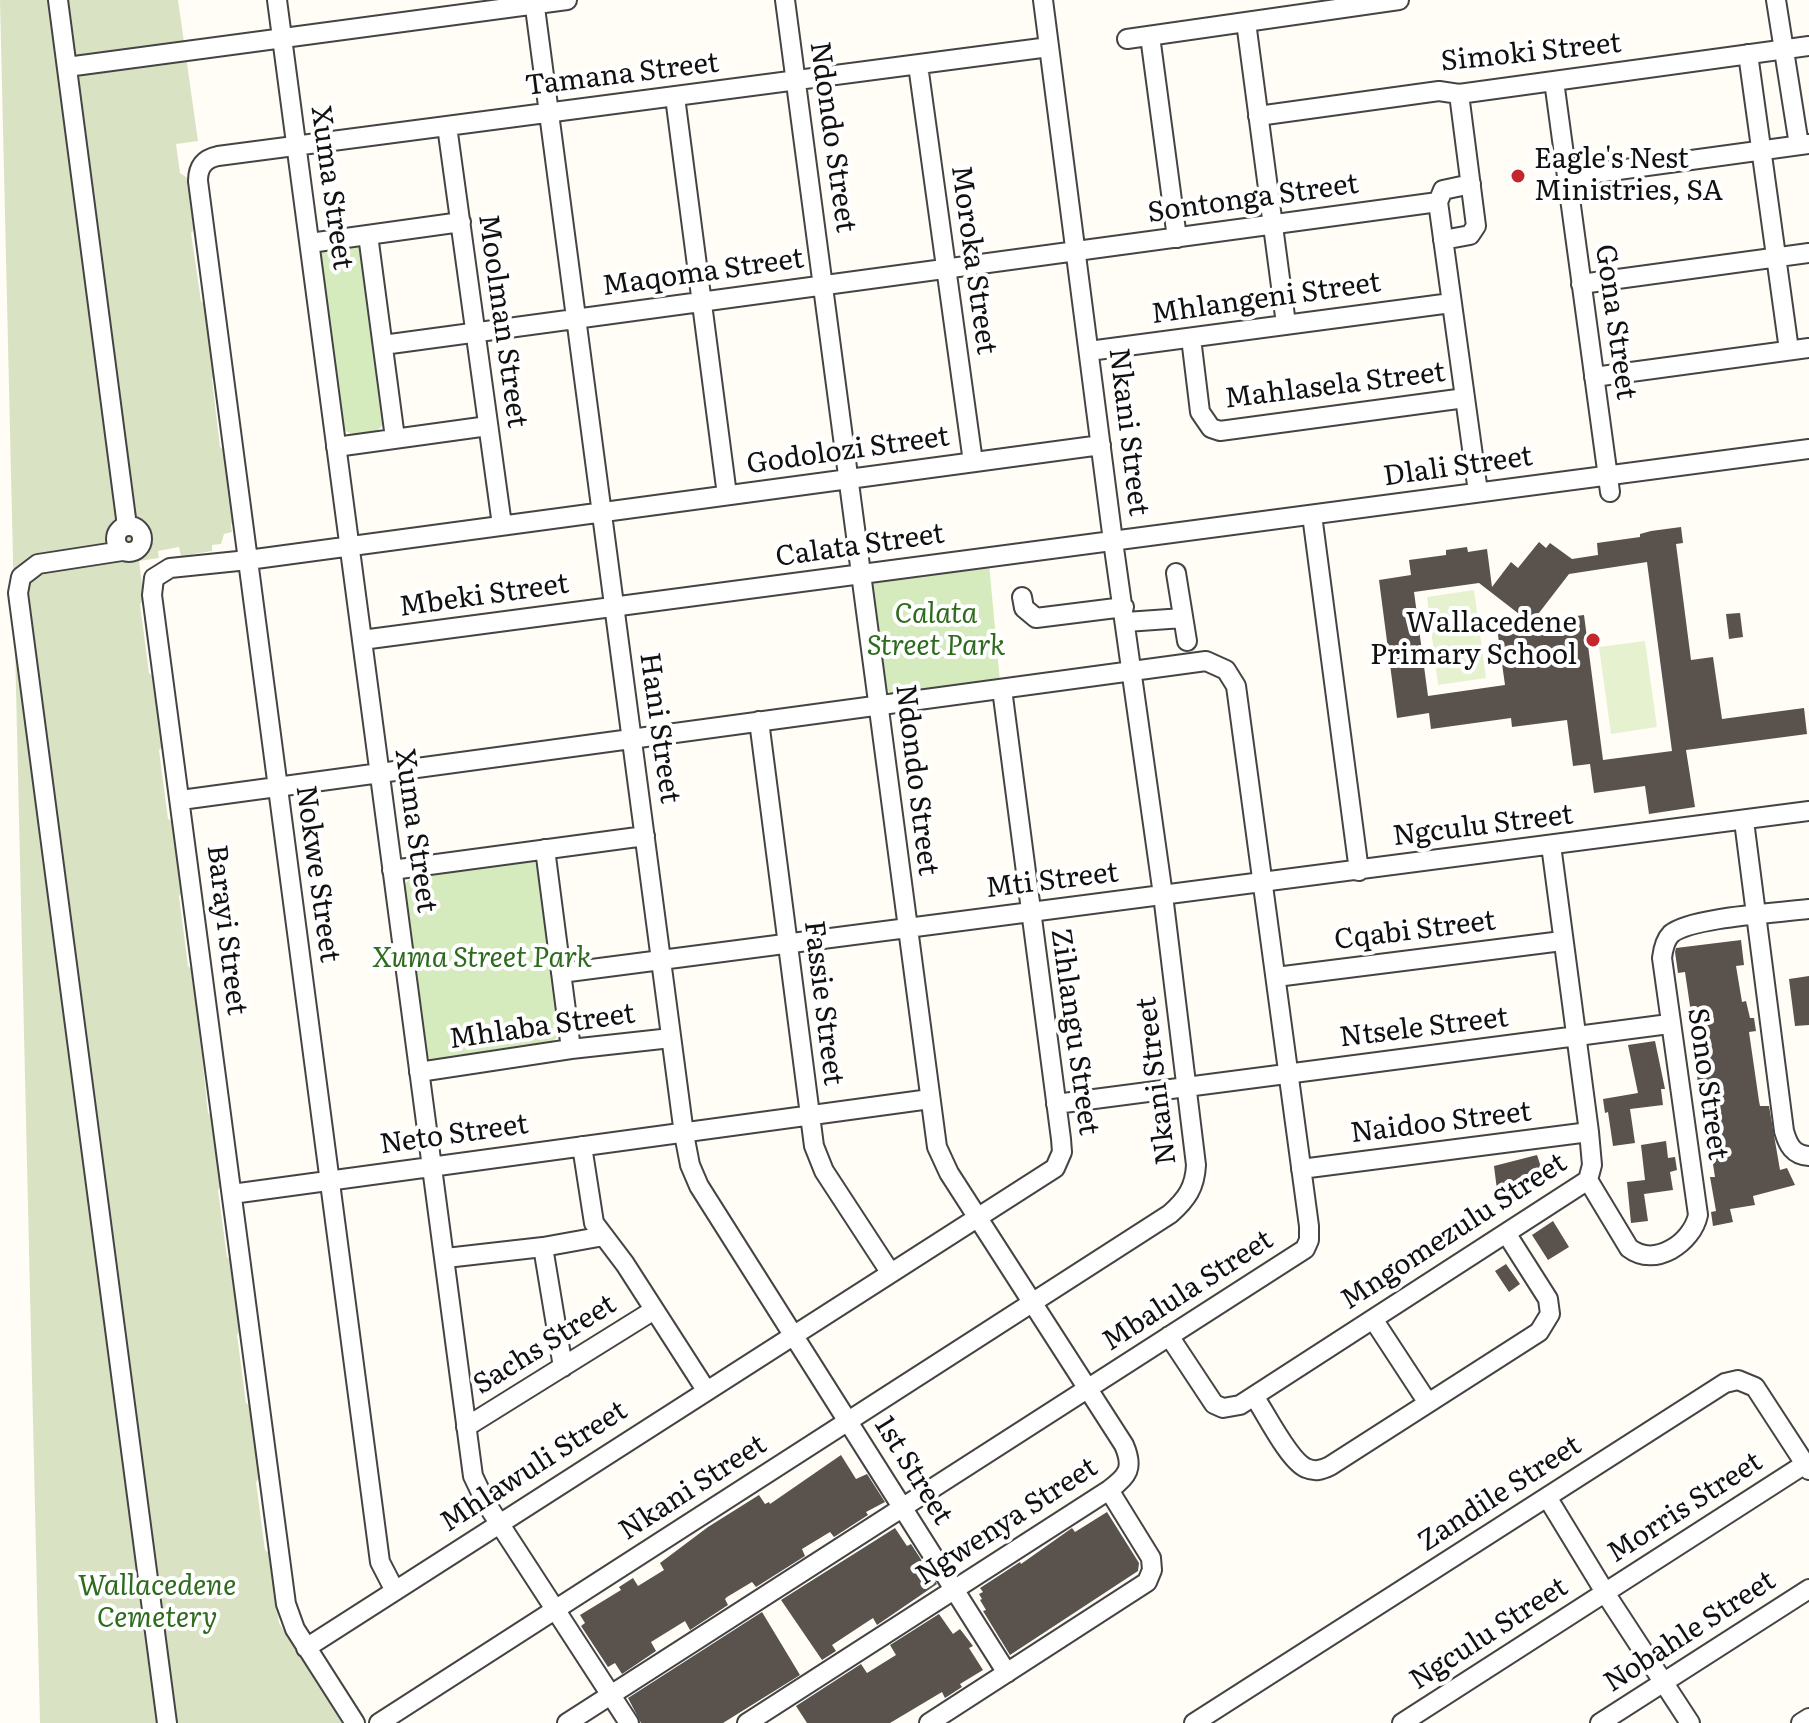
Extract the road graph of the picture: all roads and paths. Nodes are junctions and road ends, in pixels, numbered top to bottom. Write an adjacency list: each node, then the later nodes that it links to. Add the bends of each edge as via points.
1 (58, 0): 20 (street)
2 (277, 0): 13 (street, Xuma Street)
3 (567, 0): 8 (street)
4 (785, 0): 21 (street, Ndondo Street)
5 (1043, 0): 16 (street, Nkani Street)
6 (1399, 0): 9 (street)
7 (1776, 0): 17 (street)
8 (534, 2): 10 (street); 25 (street, Hani Street)
9 (1310, 6): 11 (street)
10 (432, 9): 13 (street)
11 (1246, 22): 12 (street); 26 (street)
12 (1150, 36): 14 (street); 38 (street)
13 (282, 38): 20 (street); 29 (street, Xuma Street)
14 (1127, 39)
15 (1809, 46): 17 (street, Simoki Street)
16 (1049, 47): 19 (street, Tamana Street); 41 (street, Nkani Street)
17 (1783, 49): 18 (street, Simoki Street); 28 (street)
18 (1748, 54): 22 (street, Simoki Street); 30 (street)
19 (918, 65): 21 (street, Tamana Street); 44 (street, Moroka Street)
20 (67, 67): 162 (street, via 127,526 142,538 136,551 38,564 25,571 18,593)
21 (796, 80): 24 (street, Tamana Street); 46 (street, Ndondo Street)
22 (1554, 81): 23 (street, Simoki Street); 32 (street, Gona Street)
23 (1459, 94): 26 (street, Simoki Street, via 1439,91); 33 (street)
24 (675, 97): 25 (street, Tamana Street); 47 (street)
25 (549, 114): 27 (street, Tamana Street); 49 (street, Hani Street)
26 (1258, 116): 36 (street)
27 (447, 126): 29 (street, Tamana Street); 35 (street, Moolman Street)
28 (1804, 144): 30 (street)
29 (297, 145): 31 (street, Tamana Street, via 218,156); 40 (street, Xuma Street)
30 (1763, 150): 32 (street); 43 (street)
31 (204, 163): 74 (street, Nokwe Street, via 198,181)
32 (1567, 177): 45 (street, Gona Street)
33 (1471, 184): 34 (street, via 1443,190); 39 (street, via 1475,229 1467,236)
34 (1438, 202): 36 (street, Sontonga Street); 39 (street)
35 (461, 222): 37 (street); 51 (street, Moolman Street)
36 (1272, 225): 38 (street, Sontonga Street); 50 (street)
37 (368, 235): 40 (street); 53 (street)
38 (1177, 238): 41 (street, Sontonga Street)
39 (1443, 240): 48 (street)
40 (310, 243): 62 (street, Xuma Street)
41 (1076, 252): 44 (street, Maqoma Street); 56 (street, Nkani Street)
42 (1809, 253): 43 (street)
43 (1777, 257): 45 (street); 55 (street)
44 (946, 269): 46 (street, Maqoma Street); 64 (street, Moroka Street)
45 (1581, 284): 57 (street, Gona Street)
46 (823, 285): 47 (street, Maqoma Street); 65 (street, Ndondo Street)
47 (702, 302): 49 (street, Maqoma Street); 68 (street)
48 (1451, 303): 50 (street, Mhlangeni Street); 58 (street)
49 (576, 319): 51 (street, Maqoma Street); 69 (street, Hani Street)
50 (1286, 324): 52 (street, Mhlangeni Street)
51 (475, 332): 53 (street, Maqoma Street); 59 (street, Moolman Street)
52 (1191, 338): 56 (street, Mhlangeni Street); 58 (street, Mahlasela Street, via 1200,412 1211,428 1220,431)
53 (383, 345): 60 (street)
54 (1809, 348): 55 (street)
55 (1789, 350): 57 (street)
56 (1089, 351): 61 (street, Nkani Street)
57 (1594, 377): 66 (street, Gona Street)
58 (1465, 398): 67 (street)
59 (488, 426): 60 (street); 71 (street, Moolman Street)
60 (395, 438): 62 (street)
61 (1101, 445): 64 (street, Godolozi Street); 72 (street, Nkani Street)
62 (336, 447): 73 (street, Xuma Street)
63 (1809, 449): 66 (street, Dlali Street)
64 (973, 462): 65 (street, Godolozi Street)
65 (848, 479): 68 (street, Godolozi Street); 76 (street, Ndondo Street)
66 (1609, 483): 67 (street, Dlali Street)
67 (1478, 492): 70 (street, Dlali Street)
68 (727, 495): 69 (street, Godolozi Street)
69 (602, 512): 71 (street, Barayi Street); 78 (street, Hani Street)
70 (1312, 515): 72 (street, Dlali Street); 97 (street)
71 (502, 525): 73 (street, Barayi Street)
72 (1113, 541): 76 (street, Calata Street); 79 (street, Nkani Street)
73 (349, 546): 74 (street, Barayi Street); 81 (street, Xuma Street)
74 (248, 560): 89 (street, Nokwe Street); 90 (street, Barayi Street, via 170,568 158,573 152,584)
75 (1176, 573): 80 (street)
76 (861, 574): 78 (street, Calata Street); 85 (street, Ndondo Street)
77 (1022, 597): 79 (street, via 1024,608 1036,618)
78 (614, 607): 81 (street, Mbeki Street); 87 (street, Hani Street)
79 (1125, 615): 80 (street); 83 (street, Nkani Street)
80 (1183, 618): 82 (street)
81 (362, 640): 88 (street, Xuma Street)
82 (1187, 641)
83 (1133, 671): 84 (street); 98 (street, Mbalula Street, via 1206,661 1232,677); 99 (street, Nkani Street)
84 (1002, 689): 85 (street); 101 (street, Zihlangu Street)
85 (878, 705): 86 (street); 103 (street, Ndondo Street)
86 (759, 721): 87 (street); 105 (street, Fassie Street)
87 (632, 738): 88 (street); 93 (street, Hani Street)
88 (379, 771): 89 (street); 96 (street, Xuma Street)
89 (277, 787): 90 (street); 125 (street, Nokwe Street)
90 (181, 800): 127 (street, Barayi Street)
91 (1809, 811): 92 (street, Ngculu Street)
92 (1744, 821): 94 (street, Ngculu Street); 102 (street)
93 (645, 836): 95 (street); 106 (street, Hani Street)
94 (1551, 845): 97 (street, Ngculu Street); 104 (street, Mngomezulu Street)
95 (545, 849): 96 (street); 107 (street)
96 (392, 870): 113 (street, Xuma Street)
97 (1359, 871): 98 (street, Ngculu Street)
98 (1262, 884): 99 (street, Ngculu Street); 108 (street, Mbalula Street)
99 (1163, 895): 101 (street, Mti Street); 115 (street, Nkani Street)
100 (1809, 909): 102 (street, Sono Street)
101 (1030, 912): 103 (street, Mti Street); 117 (street, Zihlangu Street)
102 (1754, 917): 109 (street, Sono Street, via 1696,923 1671,934 1662,958); 122 (street, via 1784,1131 1794,1151)
103 (906, 928): 105 (street, Mti Street); 116 (street, Ndondo Street)
104 (1562, 941): 108 (street, Cqabi Street); 110 (street, Mngomezulu Street)
105 (787, 942): 106 (street, Mti Street); 118 (street, Fassie Street)
106 (661, 960): 107 (street, Mti Street); 111 (street, Hani Street)
107 (561, 973): 112 (street)
108 (1276, 977): 114 (street, Mbalula Street)
109 (1669, 1024): 110 (street, Ntsele Street); 126 (street, Sono Street, via 1698,1215 1695,1229 1662,1253 1643,1256 1629,1248)
110 (1575, 1036): 114 (street, Ntsele Street); 119 (street, Mngomezulu Street)
111 (671, 1038): 112 (street, Mhlaba Street); 120 (street, Hani Street)
112 (571, 1049): 113 (street, Mhlaba Street)
113 (419, 1072): 123 (street, Xuma Street)
114 (1289, 1074): 115 (street, Ntsele Street); 124 (street, Mbalula Street)
115 (1185, 1087): 117 (street, Ntsele Street); 134 (street, Nkani Street, via 1196,1165 1191,1191 1170,1214)
116 (930, 1099): 118 (street, Neto Street); 128 (street, Ndondo Street, via 937,1147)
117 (1056, 1104): 128 (street, Zihlangu Street, via 1062,1152 1055,1168)
118 (809, 1116): 120 (street, Neto Street); 133 (street, Fassie Street, via 824,1171)
119 (1589, 1132): 124 (street, Naidoo Street); 126 (street, Mngomezulu Street)
120 (684, 1134): 121 (street, Neto Street); 137 (street, Hani Street, via 699,1186)
121 (582, 1146): 123 (street, Neto Street); 130 (street, via 594,1223)
122 (1809, 1156)
123 (432, 1167): 125 (street, Neto Street); 132 (street, Xuma Street)
124 (1301, 1169): 138 (street, Mbalula Street, via 1309,1226 1305,1249)
125 (330, 1180): 127 (street, Neto Street); 153 (street, Nokwe Street, via 380,1562)
126 (1588, 1180): 129 (street, Mngomezulu Street)
127 (232, 1194): 156 (street, Barayi Street, via 284,1589 290,1619)
128 (976, 1216): 133 (street, Zihlangu Street); 134 (street, Ndondo Street)
129 (1506, 1233): 136 (street, Mngomezulu Street); 143 (street, via 1548,1299 1548,1321 1539,1332)
130 (604, 1236): 131 (street); 135 (street)
131 (543, 1247): 132 (street); 139 (street)
132 (446, 1258): 145 (street, Xuma Street)
133 (890, 1272): 137 (street, Zihlangu Street)
134 (1032, 1303): 140 (street, Ngwenya Street); 144 (street, Nkani Street)
135 (654, 1310): 139 (street, Sachs Street); 141 (street)
136 (1373, 1319): 142 (street, Mngomezulu Street); 143 (street)
137 (793, 1334): 141 (street, Mhlawuli Street); 144 (street, Hani Street)
138 (1169, 1336): 140 (street, Mbalula Street); 142 (street, Mngomezulu Street, via 1214,1404 1230,1408)
139 (563, 1367): 145 (street, Sachs Street)
140 (1087, 1388): 147 (street, Ngwenya Street, via 1130,1459 1124,1478); 149 (street, Mbalula Street)
141 (706, 1390): 150 (street, Mhlawuli Street)
142 (1254, 1396): 143 (street, via 1295,1460 1313,1470 1330,1466)
143 (1428, 1403)
144 (848, 1421): 149 (street, 1st Street); 155 (street, Nkani Street)
145 (466, 1427): 150 (street, Xuma Street, via 473,1476)
146 (1807, 1467): 148 (street, Zandile Street, via 1755,1387 1731,1380); 154 (street, Morris Street)
147 (1109, 1490): 152 (street, Ngwenya Street); 157 (street, via 1151,1558 1147,1582)
148 (1547, 1497): 154 (street); 170 (street, Zandile Street)
149 (902, 1507): 152 (street, 1st Street); 159 (street, Mbalula Street)
150 (499, 1523): 153 (street, Mhlawuli Street); 155 (street, Xuma Street)
151 (1809, 1589): 158 (street, Nobahle Street)
152 (954, 1590): 157 (street, 1st Street); 160 (street, Ngwenya Street)
153 (395, 1591): 156 (street, Mhlawuli Street)
154 (1605, 1592): 158 (street, Morris Street); 171 (street, Ngculu Street)
155 (556, 1609): 159 (street, Xuma Street); 164 (street, Nkani Street)
156 (306, 1648): 163 (street, Barayi Street)
157 (1007, 1673): 169 (street)
158 (1663, 1683): 172 (street, Nobahle Street); 173 (street, Morris Street)
159 (611, 1695): 165 (street, Mbalula Street); 166 (street, Xuma Street)
160 (773, 1706): 167 (street, Ngwenya Street); 168 (street)
161 (1809, 1718): 174 (street)
162 (167, 1723)
163 (355, 1723)
164 (379, 1723)
165 (567, 1723)
166 (629, 1723)
167 (747, 1723)
168 (784, 1723)
169 (929, 1723)
170 (1194, 1723)
171 (1402, 1723)
172 (1600, 1723)
173 (1690, 1723)
174 (1801, 1723)

